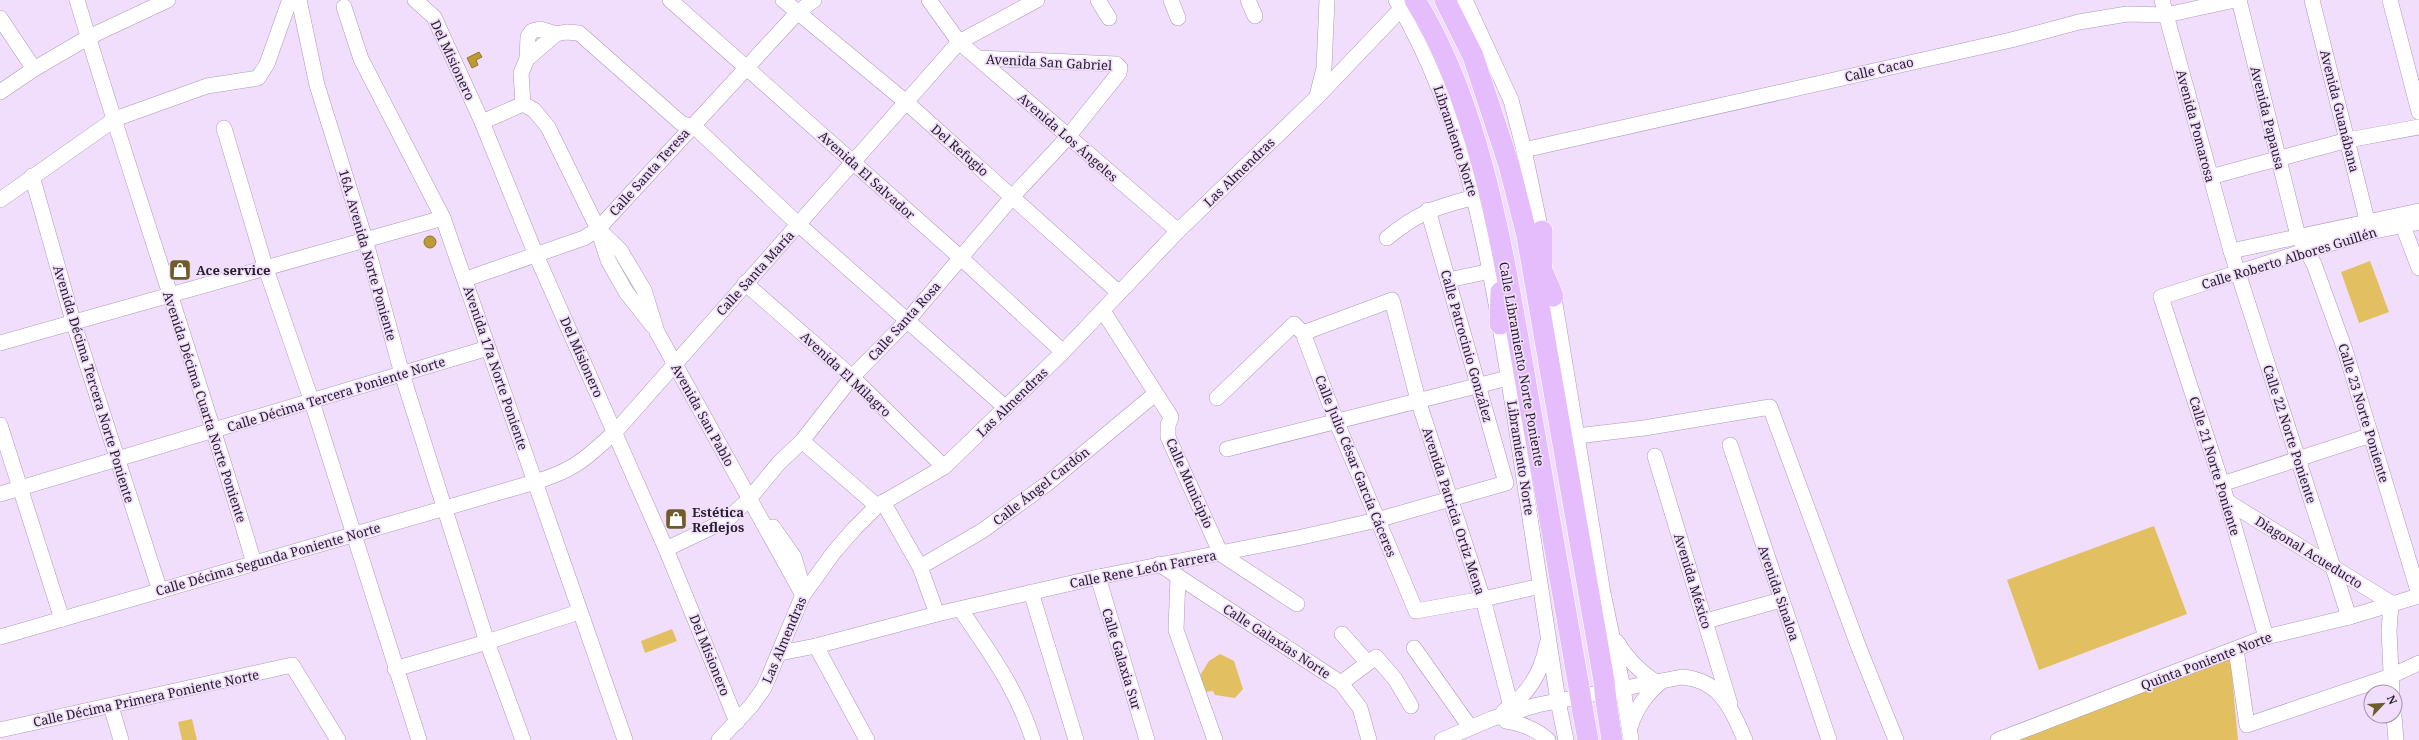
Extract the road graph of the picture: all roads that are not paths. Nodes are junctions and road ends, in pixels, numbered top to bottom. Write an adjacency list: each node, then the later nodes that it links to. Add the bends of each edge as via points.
1 (77, 0): 30 (street, Avenida Décima Cuarta Norte Poniente)
2 (298, 0): 41 (street, via 289,2 267,64 258,78 207,86); 68 (street, 16A. Avenida Norte Poniente, via 317,85)
3 (415, 0): 42 (street, Del Misionero, via 434,17)
4 (670, 0): 33 (street, Avenida El Salvador)
5 (784, 0): 24 (street, Del Refugio)
6 (814, 0): 24 (street, Calle Santa Teresa)
7 (929, 0): 31 (street, Avenida Los Ángeles)
8 (1037, 0): 22 (street, Calle Santa María)
9 (1098, 0): 28 (street)
10 (1171, 0): 29 (street)
11 (1248, 0): 26 (street)
12 (1327, 0): 37 (street, via 1324,68)
13 (1446, 0): 65 (highway, Calle Libramiento Norte Poniente, via 1473,56)
14 (1465, 0): 48 (street, via 1510,100)
15 (2162, 0): 25 (street, Avenida Pomarosa)
16 (2235, 0): 25 (street, Calle Cacao)
17 (2239, 0): 49 (street, Avenida Papausa)
18 (2312, 0): 47 (street, Avenida Guanábana)
19 (2390, 0): 40 (street)
20 (161, 2): 30 (street)
21 (1404, 3): 37 (street, Las Almendras); 54 (street, Libramiento Norte, via 1435,74 1460,142); 74 (highway, Calle Libramiento Norte Poniente, via 1450,67 1477,146)
22 (1018, 4): 31 (street, Calle Santa María)
23 (344, 7): 58 (street, Avenida 17a Norte Poniente, via 362,59)
24 (797, 13): 33 (street, Calle Santa Teresa); 38 (street, Del Refugio)
25 (2166, 15): 48 (street, Calle Cacao, via 2127,14 2079,22 2011,40); 52 (street, Avenida Pomarosa)
26 (1254, 16)
27 (0, 18): 35 (street)
28 (1109, 18)
29 (1178, 18)
30 (88, 37): 35 (street); 41 (street, Avenida Décima Cuarta Norte Poniente)
31 (959, 42): 32 (street, Avenida Los Ángeles); 38 (street, Calle Santa María)
32 (979, 58): 34 (street, Avenida San Gabriel, via 1116,64); 46 (street, Avenida Los Ángeles)
33 (747, 66): 43 (street, Calle Santa Teresa); 50 (street, Avenida El Salvador)
34 (1120, 68): 46 (street, Calle Santa Rosa, via 1119,73)
35 (34, 69): 36 (street)
36 (0, 92)
37 (1317, 98): 64 (street, Las Almendras)
38 (906, 102): 50 (street, Calle Santa María); 53 (street, Del Refugio)
39 (523, 104): 42 (street); 43 (street, via 521,73 527,58 556,34 579,33 681,123); 63 (street, Avenida San Pablo, via 534,110 548,127)
40 (2419, 112)
41 (114, 119): 51 (street); 82 (street, Avenida Décima Cuarta Norte Poniente)
42 (482, 122): 71 (street, Del Misionero)
43 (691, 126): 60 (street); 63 (street, Calle Santa Teresa)
44 (2419, 127): 47 (street)
45 (224, 128): 73 (street)
46 (1068, 138): 53 (street, Calle Santa Rosa); 64 (street, Avenida Los Ángeles)
47 (2348, 140): 49 (street); 62 (street, Avenida Guanábana)
48 (1524, 150): 65 (street)
49 (2278, 158): 52 (street); 66 (street, Avenida Papausa)
50 (853, 163): 60 (street, Calle Santa María); 72 (street, Avenida El Salvador)
51 (32, 176): 55 (street); 88 (street, Avenida Décima Tercera Norte Poniente)
52 (2210, 177): 69 (street, Avenida Pomarosa)
53 (1014, 196): 72 (street, Calle Santa Rosa); 81 (street, Del Refugio)
54 (1475, 197): 56 (street); 74 (street, Libramiento Norte)
55 (0, 200)
56 (1428, 210): 67 (street, via 1410,219); 79 (street, Calle Patrocinio González)
57 (2419, 211): 62 (street, Calle Roberto Albores Guillén)
58 (443, 218): 68 (street); 78 (street, Avenida 17a Norte Poniente)
59 (2419, 222): 61 (street, Calle Roberto Albores Guillén)
60 (798, 224): 80 (street, Calle Santa María); 87 (street)
61 (2403, 226): 62 (street, Calle Roberto Albores Guillén); 75 (street)
62 (2369, 227): 66 (street, Calle Roberto Albores Guillén); 70 (street, Calle Roberto Albores Guillén)
63 (598, 229): 71 (street, Calle Santa Teresa, via 584,238); 94 (street, Avenida San Pablo, via 620,250 644,290 657,332)
64 (1178, 231): 81 (street, Las Almendras)
65 (1534, 234): 76 (highway); 83 (street); 86 (highway, Calle Libramiento Norte Poniente)
66 (2298, 236): 69 (street, Calle Roberto Albores Guillén); 70 (street, Calle 23 Norte Poniente)
67 (1387, 238)
68 (365, 239): 73 (street); 95 (street, 16A. Avenida Norte Poniente)
69 (2231, 251): 77 (street, Calle 22 Norte Poniente)
70 (2305, 251): 77 (street, Calle Roberto Albores Guillén); 108 (street, Calle 23 Norte Poniente, via 2314,264 2343,342)
71 (536, 256): 78 (street, Calle Santa Teresa); 107 (street, Del Misionero)
72 (961, 258): 87 (street, Calle Santa Rosa); 93 (street, Avenida El Salvador)
73 (265, 266): 82 (street); 102 (street)
74 (1497, 267): 79 (street); 89 (highway, Calle Libramiento Norte Poniente); 89 (highway)
75 (2419, 268)
76 (1543, 271): 83 (highway); 86 (highway)
77 (2238, 272): 84 (street, Calle Roberto Albores Guillén); 115 (street, Calle 22 Norte Poniente)
78 (466, 279): 92 (street, Avenida 17a Norte Poniente)
79 (1448, 280): 98 (street, Calle Patrocinio González)
80 (745, 283): 94 (street, Calle Santa María); 96 (street, Avenida El Milagro)
81 (1118, 292): 85 (street, Las Almendras)
82 (169, 295): 88 (street); 106 (street, Avenida Décima Cuarta Norte Poniente)
83 (1553, 296): 109 (street)
84 (2161, 297): 119 (street, Calle 21 Norte Poniente)
85 (1103, 311): 93 (street, Las Almendras); 99 (street, Calle Municipio)
86 (1540, 313): 198 (highway, Calle Libramiento Norte Poniente, bridge)
87 (908, 320): 96 (street, Calle Santa Rosa); 103 (street)
88 (73, 321): 91 (street); 114 (street, Avenida Décima Tercera Norte Poniente)
89 (1508, 324): 97 (street, Libramiento Norte); 197 (highway, Calle Libramiento Norte Poniente)
90 (1298, 328): 100 (street); 101 (street, Avenida Patricia Ortiz Mena, via 1392,300); 104 (street, Calle Julio César García Cáceres)
91 (0, 343)
92 (488, 348): 95 (street, Calle Décima Tercera Poniente Norte); 117 (street, Avenida 17a Norte Poniente)
93 (1063, 352): 103 (street, Las Almendras)
94 (675, 365): 107 (street, Calle Santa María); 122 (street, Avenida San Pablo)
95 (402, 374): 102 (street, Calle Décima Tercera Poniente Norte); 126 (street, 16A. Avenida Norte Poniente)
96 (852, 377): 110 (street, Calle Santa Rosa); 116 (street, Avenida El Milagro)
97 (1508, 378): 98 (street); 155 (street, Libramiento Norte)
98 (1479, 386): 101 (street); 118 (street, Calle Patrocinio González)
99 (1155, 394): 130 (street, Calle Municipio, via 1171,417 1168,437); 133 (street, Calle Ángel Cardón, via 1048,483 982,531)
100 (1217, 398)
101 (1418, 400): 104 (street); 123 (street, Avenida Patricia Ortiz Mena)
102 (312, 402): 106 (street, Calle Décima Tercera Poniente Norte); 128 (street)
103 (1006, 408): 116 (street, Las Almendras)
104 (1337, 423): 112 (street); 127 (street, Calle Julio César García Cáceres)
105 (0, 425): 120 (street)
106 (215, 431): 114 (street, Calle Décima Tercera Poniente Norte); 131 (street, Avenida Décima Cuarta Norte Poniente)
107 (615, 432): 117 (street, Calle Santa María, via 579,464 561,474); 129 (street, Del Misionero)
108 (2371, 435): 115 (street); 141 (street, Calle 23 Norte Poniente)
109 (1577, 436): 152 (street); 201 (street, via 1644,428 1770,407)
110 (802, 441): 122 (street, Calle Santa Rosa, via 778,464); 125 (street)
111 (1730, 445): 143 (street, Avenida Sinaloa)
112 (1227, 449)
113 (1654, 456): 151 (street, Avenida México)
114 (116, 458): 120 (street, Calle Décima Tercera Poniente Norte); 138 (street, Avenida Décima Tercera Norte Poniente)
115 (2299, 458): 119 (street); 134 (street, Calle 22 Norte Poniente)
116 (944, 467): 125 (street, Las Almendras)
117 (535, 482): 126 (street, Calle Décima Segunda Poniente Norte); 147 (street, Avenida 17a Norte Poniente)
118 (1506, 483): 123 (street, Calle Rene León Farrera)
119 (2222, 484): 124 (street, Calle 21 Norte Poniente)
120 (20, 487): 121 (street, Calle Décima Tercera Poniente Norte); 150 (street)
121 (0, 494)
122 (750, 498): 129 (street, Calle Santa Rosa, via 727,520); 140 (street, Avenida San Pablo, via 788,546 799,571)
123 (1450, 500): 127 (street, Calle Rene León Farrera); 142 (street, Avenida Patricia Ortiz Mena)
124 (2228, 502): 134 (street, Diagonal Acueducto); 156 (street, Calle 21 Norte Poniente)
125 (880, 504): 133 (street); 140 (street, Las Almendras, via 834,552)
126 (445, 508): 128 (street, Calle Décima Segunda Poniente Norte); 157 (street, 16A. Avenida Norte Poniente)
127 (1377, 520): 130 (street, Calle Rene León Farrera); 142 (street, Calle Julio César García Cáceres, via 1416,611)
128 (353, 534): 131 (street, Calle Décima Segunda Poniente Norte); 165 (street)
129 (666, 549): 177 (street, Del Misionero)
130 (1221, 554): 132 (street, Calle Rene León Farrera); 145 (street)
131 (254, 562): 138 (street, Calle Décima Segunda Poniente Norte)
132 (1159, 564): 135 (street, Calle Rene León Farrera); 136 (street, Calle Galaxias Norte)
133 (920, 567): 148 (street)
134 (2333, 567): 144 (street, Diagonal Acueducto); 149 (street, Calle 22 Norte Poniente)
135 (1098, 577): 139 (street, Calle Rene León Farrera); 191 (street, Calle Galaxia Sur)
136 (1178, 577): 169 (street, Calle Galaxias Norte); 192 (street, via 1176,630)
137 (1532, 588): 142 (street)
138 (160, 591): 150 (street, Calle Décima Segunda Poniente Norte)
139 (1031, 592): 146 (street, Calle Rene León Farrera); 190 (street)
140 (803, 594): 161 (street, Las Almendras)
141 (2419, 595): 144 (street, Quinta Poniente Norte)
142 (1483, 599): 176 (street, Avenida Patricia Ortiz Mena)
143 (1781, 600): 151 (street); 200 (street, Avenida Sinaloa)
144 (2391, 603): 149 (street, Quinta Poniente Norte); 166 (street)
145 (1297, 604)
146 (961, 610): 148 (street, Calle Rene León Farrera); 189 (street, via 1010,682 1019,699)
147 (579, 612): 157 (street); 186 (street, Avenida 17a Norte Poniente)
148 (937, 614): 158 (street, Calle Rene León Farrera)
149 (2349, 617): 156 (street, Quinta Poniente Norte)
150 (62, 619): 154 (street, Calle Décima Segunda Poniente Norte)
151 (1706, 621): 162 (street, Avenida México)
152 (1612, 633): 168 (street, via 1624,654 1638,669); 171 (street)
153 (1342, 634): 163 (street)
154 (0, 637)
155 (1548, 637): 172 (street, Libramiento Norte); 176 (street, via 1545,657 1537,676)
156 (2266, 637): 160 (street, Quinta Poniente Norte)
157 (487, 642): 165 (street); 185 (street, 16A. Avenida Norte Poniente)
158 (816, 646): 161 (street, Calle Rene León Farrera); 188 (street)
159 (1414, 648): 179 (street)
160 (2236, 649): 166 (street, via 2247,725); 202 (street, Quinta Poniente Norte)
161 (780, 652): 177 (street, Las Almendras, via 764,688)
162 (1717, 659): 167 (street); 175 (street, Avenida México)
163 (1367, 662): 169 (street); 174 (street, via 1376,657 1395,679)
164 (2419, 663): 166 (street)
165 (395, 668): 184 (street)
166 (2391, 676): 170 (street)
167 (1698, 678): 168 (street); 175 (street, via 1714,689)
168 (1659, 680): 171 (street); 181 (street, via 1636,709)
169 (1340, 683): 193 (street, Calle Galaxias Norte, via 1360,708)
170 (2392, 684)
171 (1623, 688): 172 (street); 181 (street)
172 (1558, 701): 176 (street); 196 (street, Libramiento Norte)
173 (111, 706): 180 (street, Calle Décima Primera Poniente Norte); 182 (street); 183 (street, Calle Décima Primera Poniente Norte, via 292,665)
174 (1411, 706)
175 (1731, 707): 199 (street)
176 (1513, 713): 179 (street); 195 (street)
177 (737, 722): 187 (street, Las Almendras)
178 (2395, 724): 203 (street)
179 (1470, 727): 194 (street)
180 (0, 730)
181 (1630, 734)
182 (121, 740)
183 (338, 740)
184 (419, 740)
185 (523, 740)
186 (625, 740)
187 (719, 740)
188 (867, 740)
189 (1033, 740)
190 (1076, 740)
191 (1147, 740)
192 (1215, 740)
193 (1369, 740)
194 (1442, 740)
195 (1548, 740)
196 (1566, 740)
197 (1588, 740)
198 (1612, 740)
199 (1746, 740)
200 (1829, 740)
201 (1896, 740)
202 (1998, 740)
203 (2396, 740)

